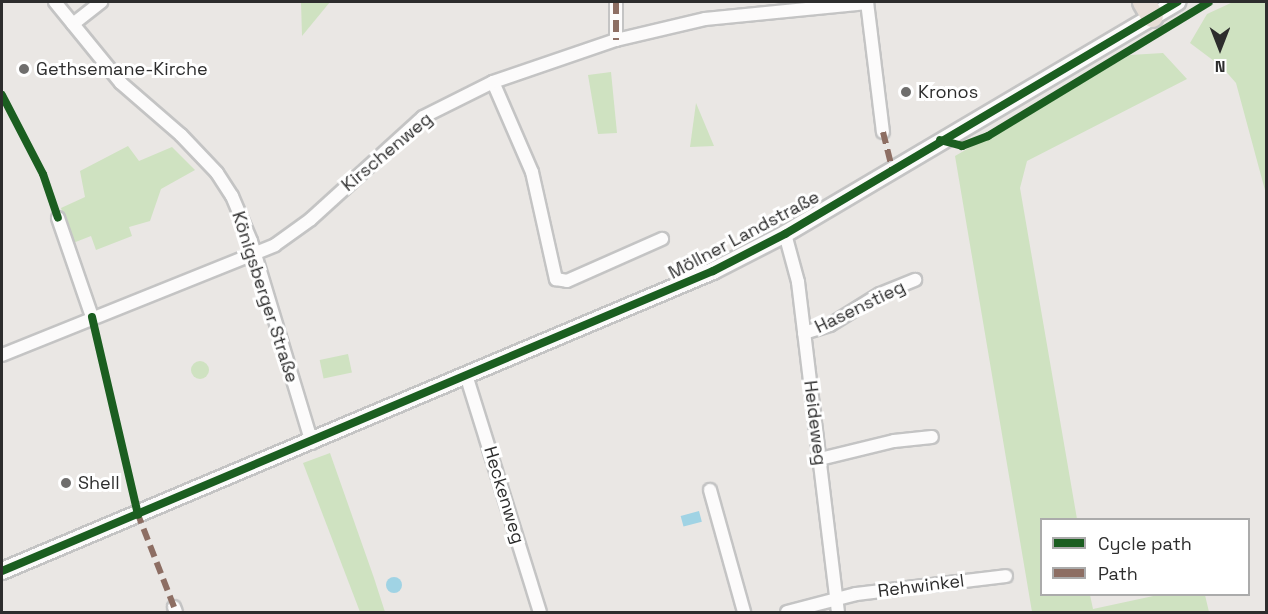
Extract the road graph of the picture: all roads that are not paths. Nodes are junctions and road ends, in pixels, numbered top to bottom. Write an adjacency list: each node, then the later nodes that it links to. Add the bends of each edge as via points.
1 (55, 2): 7 (street, Königsberger Straße)
2 (101, 2): 7 (street)
3 (616, 2): 8 (street)
4 (867, 2): 8 (street, Kirschenweg, via 705,19); 10 (street)
5 (1177, 2): 6 (main road, Möllner Landstraße)
6 (1151, 6): 12 (main road, Möllner Landstraße)
7 (73, 24): 14 (street, Königsberger Straße, via 121,83 217,173 246,226)
8 (616, 40): 9 (street, Kirschenweg)
9 (493, 82): 13 (street, via 532,172 556,279 567,281); 14 (street, Kirschenweg, via 423,117 311,219)
10 (883, 132)
11 (58, 218): 16 (street)
12 (785, 234): 17 (street, Heideweg, via 798,282); 19 (main road, Möllner Landstraße, via 663,295)
13 (662, 238)
14 (255, 255): 16 (street, Kirschenweg); 21 (street, Königsberger Straße)
15 (915, 280): 17 (street, Hasenstieg, via 880,294 830,325)
16 (92, 317): 18 (street, Kirschenweg)
17 (804, 333): 22 (street, Heideweg)
18 (2, 355)
19 (467, 378): 21 (main road, Möllner Landstraße); 27 (street, Heckenweg)
20 (932, 437): 22 (street, via 894,441)
21 (312, 443): 24 (main road, Möllner Landstraße)
22 (820, 459): 26 (street, Heideweg)
23 (710, 490): 28 (street)
24 (2, 571)
25 (1006, 576): 26 (street, Rehwinkel)
26 (837, 599): 29 (street, Rehwinkel); 30 (street, Heideweg)
27 (540, 612)
28 (744, 612)
29 (787, 612)
30 (838, 612)

